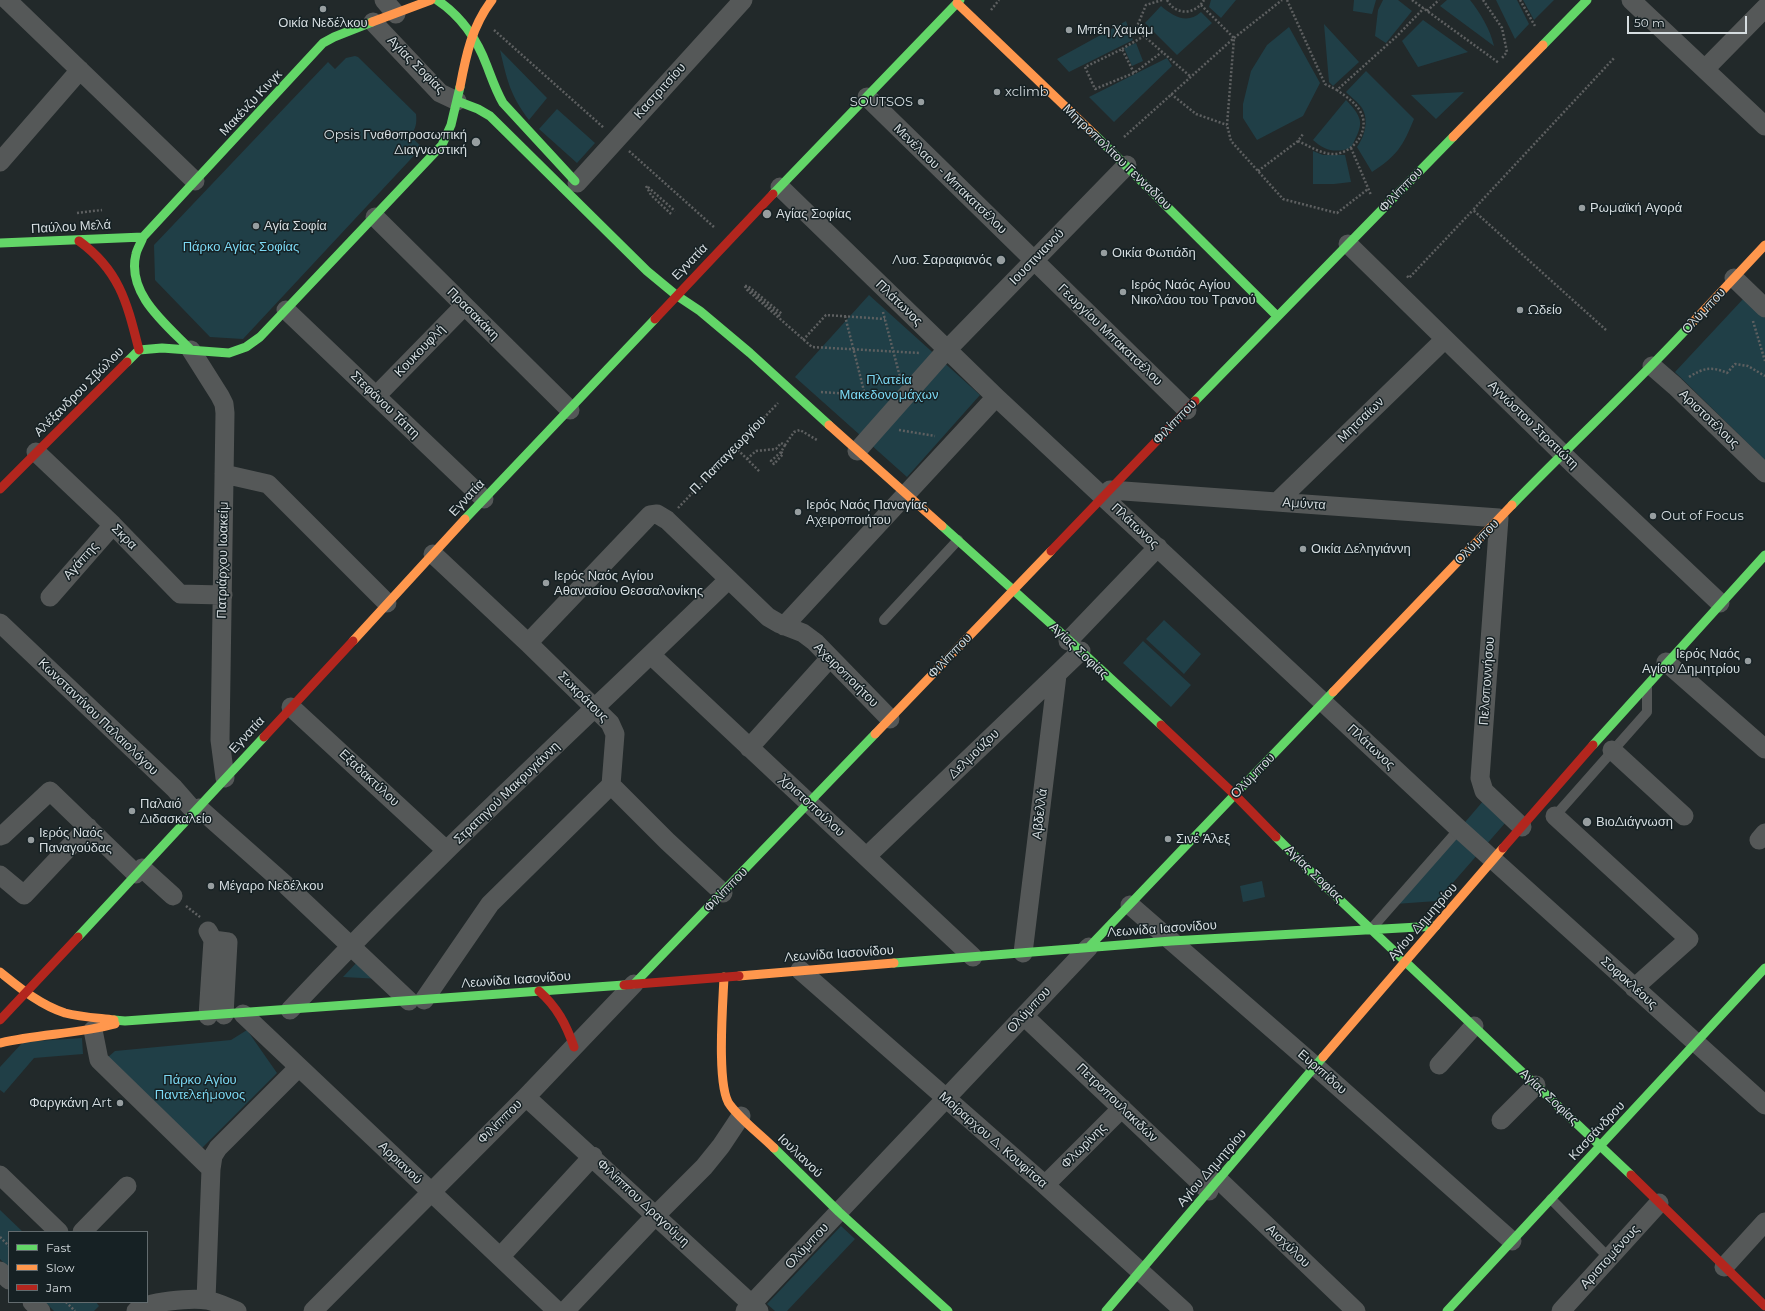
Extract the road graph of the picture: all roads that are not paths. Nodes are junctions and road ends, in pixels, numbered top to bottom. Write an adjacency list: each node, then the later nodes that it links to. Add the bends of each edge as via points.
1 (6, 0): 14 (street)
2 (431, 0): 9 (main road, Μακένζυ Κινγκ)
3 (437, 0): 12 (main road, via 459,16)
4 (492, 0): 12 (main road, Αλέξανδρου Σβώλου, via 480,17)
5 (744, 0): 21 (street, Καστριτσίου, via 616,139)
6 (1587, 0): 27 (main road, Φιλίππου)
7 (1631, 0): 13 (street)
8 (957, 1): 15 (main road, Εγνατία); 19 (main road, Μητροπολίτου Γενναδίου)
9 (390, 7): 11 (main road, Μακένζυ Κινγκ)
10 (1765, 8): 13 (street)
11 (373, 22): 16 (street, Αγίας Σοφίας, via 440,92); 20 (main road, Μακένζυ Κινγκ, via 323,43)
12 (472, 36): 16 (main road, Αλέξανδρου Σβώλου); 21 (main road, via 503,103)
13 (1705, 69): 17 (street)
14 (80, 70): 18 (street); 20 (street)
15 (867, 97): 22 (main road, Εγνατία); 29 (street, Μενέλαου - Μπακατσέλου)
16 (457, 101): 23 (main road, Αλέξανδρου Σβώλου, via 451,127 442,145); 31 (main road, Αγίας Σοφίας, via 490,116 609,235)
17 (1765, 126)
18 (0, 162)
19 (1127, 165): 29 (street, Ιουστινιανού); 35 (main road, Μητροπολίτου Γενναδίου)
20 (195, 181): 24 (main road, Μακένζυ Κινγκ)
21 (579, 185)
22 (780, 187): 31 (main road, Εγνατία, via 729,240 682,283); 39 (street, Πλάτωνος)
23 (376, 217): 32 (street, Πρασακάκη); 33 (main road, Αλέξανδρου Σβώλου)
24 (143, 237): 25 (main road, Παύλου Μελά); 38 (main road, via 137,248 135,260 139,290 150,307)
25 (79, 241): 26 (main road, Παύλου Μελά); 37 (main road, via 98,254 112,272 127,305)
26 (0, 243)
27 (1348, 244): 35 (main road, Φιλίππου); 36 (street, Αγνώστου Στρατιώτη)
28 (1765, 245): 30 (main road, Ολύμπου)
29 (1034, 260): 39 (street, Ιουστινιανού); 44 (street, Γεωργίου Μπακατσέλου)
30 (1734, 278): 34 (street); 40 (main road, Ολύμπου)
31 (676, 295): 43 (main road, Εγνατία); 45 (main road, Αγίας Σοφίας, via 700,311)
32 (464, 306): 41 (street, Κουκουφλή); 43 (street, Πρασακάκη)
33 (286, 310): 38 (main road, Αλέξανδρου Σβώλου, via 253,342 239,351 224,353); 41 (street, Στεφάνου Τάττη)
34 (1759, 313)
35 (1277, 316): 44 (main road, Φιλίππου)
36 (1445, 338): 47 (street, Αγνώστου Στρατιώτη); 54 (street, Μητσαίων)
37 (139, 350): 38 (main road, Αλέξανδρου Σβώλου); 46 (main road, Αλέξανδρου Σβώλου)
38 (191, 350): 49 (street, Πατριάρχου Ιωακείμ, via 224,404)
39 (944, 352): 42 (street, Πλάτωνος); 45 (street, Ιουστινιανού)
40 (1652, 366): 47 (main road, Ολύμπου); 48 (street, Αριστοτέλους)
41 (376, 396): 53 (street, Στεφάνου Τάττη)
42 (996, 396): 51 (street); 52 (street, Πλάτωνος)
43 (570, 410): 53 (main road, Εγνατία)
44 (1187, 410): 52 (main road, Φιλίππου)
45 (857, 451): 51 (main road, Αγίας Σοφίας)
46 (36, 452): 50 (main road, Αλέξανδρου Σβώλου); 56 (street, Σκρα)
47 (1562, 454): 55 (main road, Ολύμπου); 66 (street, Αγνώστου Στρατιώτη)
48 (1765, 473)
49 (224, 474): 63 (street, Πατριάρχου Ιωακείμ); 65 (street, via 268,484)
50 (0, 489)
51 (906, 493): 57 (main road, Αγίας Σοφίας); 69 (street)
52 (1107, 493): 54 (street, Αμύντα); 58 (street, Πλάτωνος); 62 (main road, Φιλίππου)
53 (484, 499): 59 (main road, Εγνατία)
54 (1277, 502): 55 (street, Αμύντα)
55 (1499, 518): 77 (main road, Ολύμπου); 91 (street, Πελοποννήσου, via 1480,778 1484,791)
56 (113, 525): 63 (street, Σκρα, via 180,594); 64 (street, Αγάπης)
57 (958, 540): 62 (main road, Αγίας Σοφίας); 67 (lane)
58 (1158, 547): 71 (street, Δελμούζου); 77 (street, Πλάτωνος)
59 (433, 554): 65 (main road, Εγνατία); 70 (street, Σωκράτους)
60 (1765, 555): 66 (main road, Αγίου Δημητρίου)
61 (728, 580): 69 (street, Αχειροποιήτου, via 768,617); 70 (street, Αχειροποιήτου, via 660,517 650,515); 72 (street, Στρατηγού Μακρυγιάννη)
62 (1014, 590): 71 (main road, Αγίας Σοφίας); 80 (main road, Φιλίππου)
63 (223, 595): 84 (street, Πατριάρχου Ιωακείμ, via 220,740)
64 (50, 597)
65 (388, 603): 78 (main road, Εγνατία)
66 (1720, 604): 74 (main road, Αγίου Δημητρίου)
67 (884, 620)
68 (0, 623): 88 (street, Κωνσταντίνου Παλαιολόγου)
69 (784, 626): 73 (street, Αχειροποιήτου, via 806,635)
70 (528, 642): 79 (street, Σωκράτους)
71 (1074, 646): 75 (street, Δελμούζου); 86 (main road, Αγίας Σοφίας)
72 (651, 655): 79 (street, Στρατηγού Μακρυγιάννη); 81 (street, Χριστοπούλου)
73 (830, 658): 80 (street, Αχειροποιήτου); 81 (street)
74 (1666, 662): 76 (main road, Αγίου Δημητρίου); 82 (street)
75 (1057, 675): 96 (street, Δελμούζου); 109 (street, Αβδελλά, via 1030,854)
76 (1647, 684): 83 (lane, via 1647,712); 91 (main road, Αγίου Δημητρίου)
77 (1324, 702): 86 (main road, Ολύμπου); 93 (street, Πλάτωνος)
78 (291, 707): 84 (main road, Εγνατία); 95 (street, Εξαδακτύλου)
79 (596, 708): 85 (street, Σωκράτους, via 610,723 615,734); 95 (street, Στρατηγού Μακρυγιάννη)
80 (890, 719): 87 (main road, Φιλίππου)
81 (749, 748): 87 (street, Χριστοπούλου)
82 (1765, 749)
83 (1612, 750): 89 (lane); 90 (street)
84 (225, 778): 88 (main road, Εγνατία)
85 (611, 785): 100 (street); 120 (street, via 490,904)
86 (1235, 795): 102 (main road, Ολύμπου); 104 (main road, Αγίας Σοφίας)
87 (810, 802): 96 (street, Χριστοπούλου); 100 (main road, Φιλίππου)
88 (197, 810): 98 (main road, Εγνατία); 107 (street, Κωνσταντίνου Παλαιολόγου)
89 (1555, 816): 91 (lane); 117 (street, via 1689,939)
90 (1684, 816)
91 (1527, 822): 97 (main road, Αγίου Δημητρίου)
92 (88, 827): 94 (street, via 50,791); 98 (street); 99 (street, via 24,895)
93 (1459, 829): 97 (street, Πλάτωνος); 104 (lane)
94 (0, 836)
95 (446, 850): 107 (street, Στρατηγού Μακρυγιάννη)
96 (866, 856): 110 (street, Χριστοπούλου)
97 (1493, 860): 103 (main road, Αγίου Δημητρίου); 117 (street, Σοφοκλέους)
98 (139, 871): 101 (street); 119 (main road, Εγνατία)
99 (0, 875)
100 (723, 893): 116 (main road, Φιλίππου)
101 (173, 896)
102 (1130, 905): 106 (street, Ευριπίδου); 108 (main road, Ολύμπου)
103 (1436, 926): 104 (main road, Λεωνίδα Ιασονίδου); 111 (main road, Αγίου Δημητρίου)
104 (1372, 930): 106 (main road, Λεωνίδα Ιασονίδου); 111 (main road, Αγίας Σοφίας)
105 (210, 935): 123 (street, via 228,942)
106 (1171, 941): 108 (main road, Λεωνίδα Ιασονίδου); 133 (street, Ευριπίδου)
107 (351, 945): 120 (street, Κωνσταντίνου Παλαιολόγου); 121 (street, Στρατηγού Μακρυγιάννη)
108 (1089, 948): 109 (main road, Λεωνίδα Ιασονίδου); 124 (street, Ολύμπου)
109 (1023, 953): 110 (main road, Λεωνίδα Ιασονίδου)
110 (973, 957): 113 (main road, Λεωνίδα Ιασονίδου)
111 (1405, 962): 127 (main road, Αγίας Σοφίας); 133 (main road, Αγίου Δημητρίου)
112 (1765, 968): 130 (main road, Κασσάνδρου)
113 (800, 970): 115 (main road, Λεωνίδα Ιασονίδου); 137 (street, Μοίραρχου Δ. Κουφίτσα)
114 (0, 972): 119 (main road)
115 (724, 977): 116 (main road, Λεωνίδα Ιασονίδου); 140 (main road, Ιουλιανού, via 722,1063 725,1093 729,1104)
116 (634, 984): 118 (main road, Λεωνίδα Ιασονίδου); 131 (street, Φιλίππου)
117 (1634, 988): 130 (street, Σοφοκλέους)
118 (539, 991): 120 (main road, Λεωνίδα Ιασονίδου); 131 (main road, via 559,1010)
119 (25, 992): 125 (main road, Εγνατία); 126 (main road, via 63,1012)
120 (416, 1000): 121 (main road, Λεωνίδα Ιασονίδου)
121 (290, 1010): 122 (main road, Λεωνίδα Ιασονίδου)
122 (243, 1014): 123 (main road, Λεωνίδα Ιασονίδου); 134 (street, Αρριανού)
123 (216, 1015): 126 (main road, Λεωνίδα Ιασονίδου)
124 (1024, 1016): 137 (street, Ολύμπου); 139 (street, Πετροπουλακιδών)
125 (0, 1020)
126 (125, 1022): 128 (main road)
127 (1474, 1026): 132 (street); 135 (main road, Αγίας Σοφίας)
128 (93, 1030): 129 (main road, via 21,1037); 144 (street, via 99,1060)
129 (0, 1042)
130 (1696, 1043): 138 (street, Σοφοκλέους); 142 (main road, Κασσάνδρου)
131 (574, 1048): 136 (street, Φιλίππου)
132 (1439, 1065)
133 (1315, 1066): 148 (main road, Αγίου Δημητρίου); 157 (street, Ευριπίδου)
134 (299, 1067): 144 (street, via 218,1148 213,1156); 149 (street, Αρριανού)
135 (1536, 1085): 141 (street); 142 (main road, Αγίας Σοφίας)
136 (526, 1096): 143 (street, Φιλίππου Δραγούμη); 149 (street, Φιλίππου)
137 (946, 1098): 146 (street, Μοίραρχου Δ. Κουφίτσα); 152 (street, Ολύμπου)
138 (1765, 1105)
139 (1122, 1108): 146 (street, Φλωρίνης); 148 (street, Πετροπουλακιδών)
140 (741, 1116): 152 (main road, Ιουλιανού); 153 (street, via 704,1167)
141 (1501, 1120)
142 (1601, 1146): 150 (main road, Κασσάνδρου); 151 (main road, Αγίας Σοφίας)
143 (592, 1156): 153 (street, Φιλίππου Δραγούμη); 158 (street)
144 (211, 1169): 164 (street)
145 (0, 1175): 155 (street)
146 (1045, 1185): 161 (street, Μοίραρχου Δ. Κουφίτσα)
147 (127, 1186): 156 (street)
148 (1214, 1186): 161 (main road, Αγίου Δημητρίου); 177 (street, Αισχύλου)
149 (430, 1192): 158 (street, Αρριανού); 171 (street, Φιλίππου)
150 (1551, 1199): 157 (main road, Κασσάνδρου); 159 (lane)
151 (1659, 1203): 159 (street, Αριστομένους); 160 (main road, Αγίας Σοφίας)
152 (838, 1212): 168 (street, Ολύμπου); 174 (main road, Ιουλιανού)
153 (656, 1215): 168 (street, Φιλίππου Δραγούμη); 173 (street)
154 (1765, 1222): 160 (street)
155 (58, 1231)
156 (83, 1231)
157 (1512, 1241): 178 (main road, Κασσάνδρου)
158 (500, 1257): 172 (street, Αρριανού)
159 (1609, 1258): 179 (street, Αριστομένους)
160 (1724, 1267): 166 (main road, Αγίας Σοφίας)
161 (1141, 1270): 175 (main road, Αγίου Δημητρίου); 176 (street, Μοίραρχου Δ. Κουφίτσα)
162 (0, 1271): 163 (street)
163 (8, 1279)
164 (206, 1300): 167 (street, via 174,1301); 170 (street)
165 (33, 1303): 169 (street)
166 (1761, 1307)
167 (134, 1308)
168 (752, 1309)
169 (41, 1311)
170 (237, 1311)
171 (313, 1311)
172 (557, 1311)
173 (565, 1311)
174 (948, 1311)
175 (1106, 1311)
176 (1184, 1311)
177 (1356, 1311)
178 (1447, 1311)
179 (1561, 1311)

